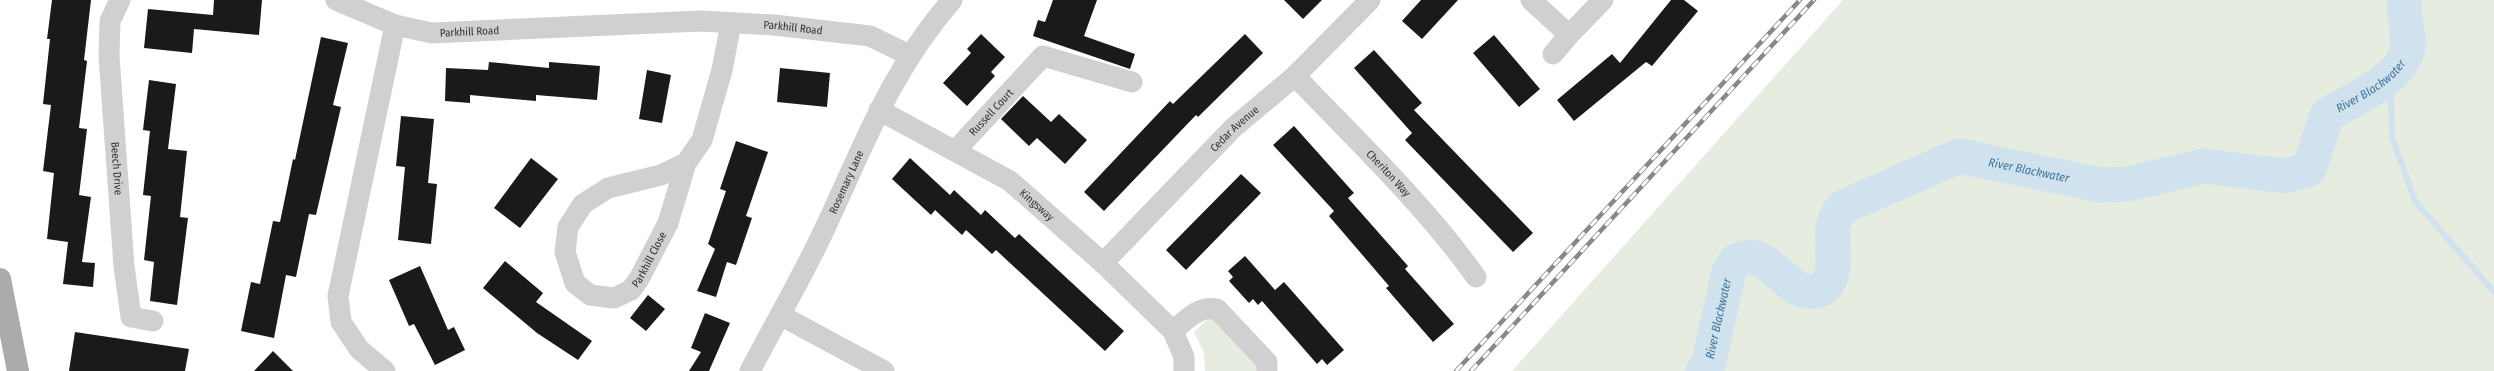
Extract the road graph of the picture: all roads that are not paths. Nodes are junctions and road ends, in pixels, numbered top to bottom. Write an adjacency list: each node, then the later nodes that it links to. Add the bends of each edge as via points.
1 (120, 0): 21 (street, Beech Drive, via 110,21 108,56 124,266 131,317)
2 (336, 0): 8 (street)
3 (952, 0): 11 (street, Rosemary Lane)
4 (1370, 0): 12 (street, Cedar Avenue)
5 (1531, 0): 9 (street)
6 (1602, 0): 9 (street)
7 (731, 23): 8 (street, Parkhill Road, via 701,21 432,33); 11 (street, Parkhill Road, via 870,36); 16 (street, Parkhill Close, via 722,70 702,140)
8 (395, 25): 24 (street, via 338,296 341,322 359,349)
9 (1569, 35): 10 (street)
10 (1553, 54)
11 (909, 55): 14 (street, Rosemary Lane)
12 (1295, 76): 17 (street, Cedar Avenue, via 1233,128); 18 (street, Cheriton Way, via 1446,235)
13 (1132, 82): 15 (street, Russell Court, via 1043,56)
14 (878, 110): 15 (street, Kingsway); 20 (street, Rosemary Lane, via 825,228)
15 (955, 151): 17 (street, Kingsway, via 1010,181)
16 (686, 163): 16 (street, Parkhill Close, via 661,175 608,188 583,204 568,227 565,252 575,283 590,295 602,297 614,298 631,290 668,223)
17 (1103, 263): 22 (street, Kingsway)
18 (1476, 277)
19 (0, 279): 23 (main road)
20 (780, 315): 25 (street, Rosemary Lane); 26 (street)
21 (152, 322)
22 (1173, 331): 27 (street, Kingsway, via 1184,357); 28 (street, via 1206,307 1217,308 1267,362)
23 (18, 371)
24 (385, 371)
25 (750, 371)
26 (884, 371)
27 (1184, 371)
28 (1267, 371)

